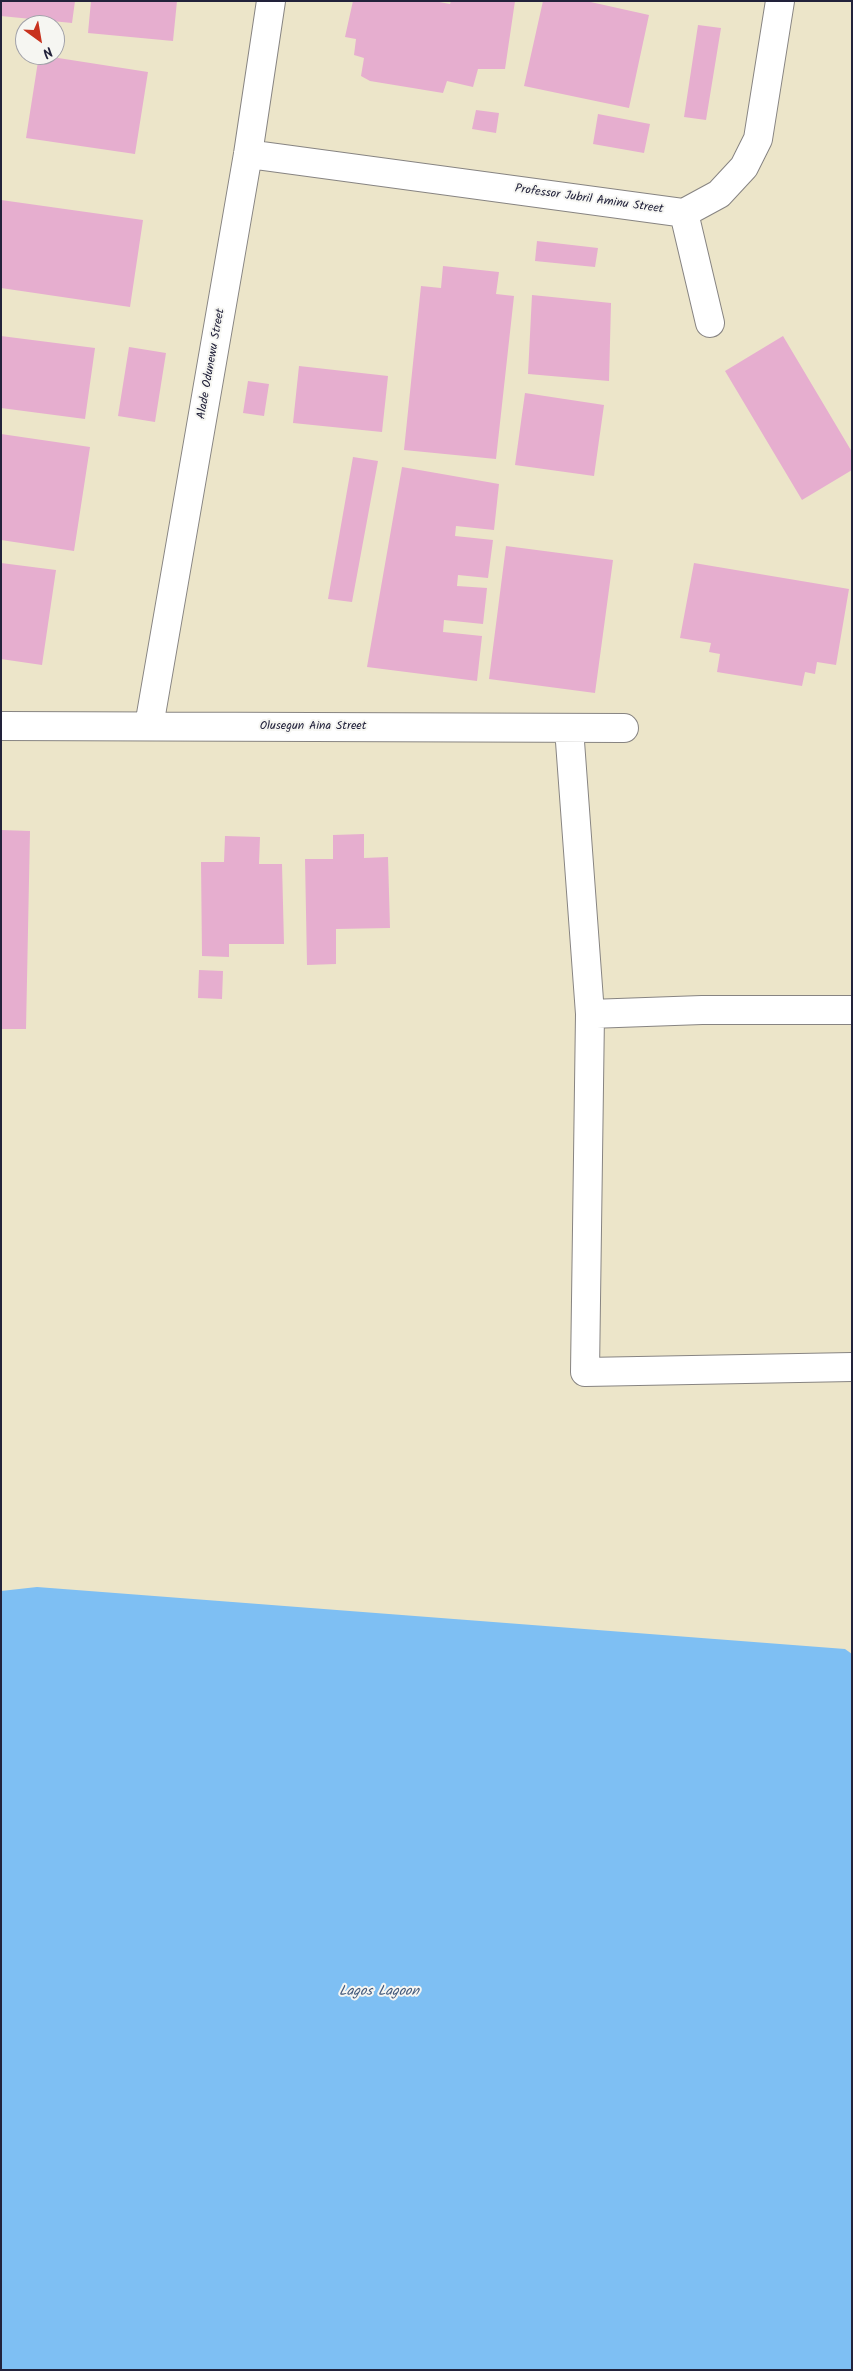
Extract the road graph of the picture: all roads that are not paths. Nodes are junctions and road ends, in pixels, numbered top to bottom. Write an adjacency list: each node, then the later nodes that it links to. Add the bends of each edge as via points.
1 (271, 1): 3 (street, Alade Odunewu Street)
2 (780, 1): 4 (street, via 758,139 744,167 719,194)
3 (248, 154): 4 (street, Professor Jubril Aminu Street); 7 (street, Alade Odunewu Street)
4 (684, 212): 5 (street)
5 (710, 322)
6 (1, 726): 7 (street, Olusegun Aina Street)
7 (149, 726): 8 (street, Olusegun Aina Street)
8 (570, 728): 9 (street, Olusegun Aina Street); 11 (street)
9 (624, 728)
10 (852, 1010): 11 (street)
11 (590, 1014): 12 (street, via 585,1372)
12 (852, 1367)

